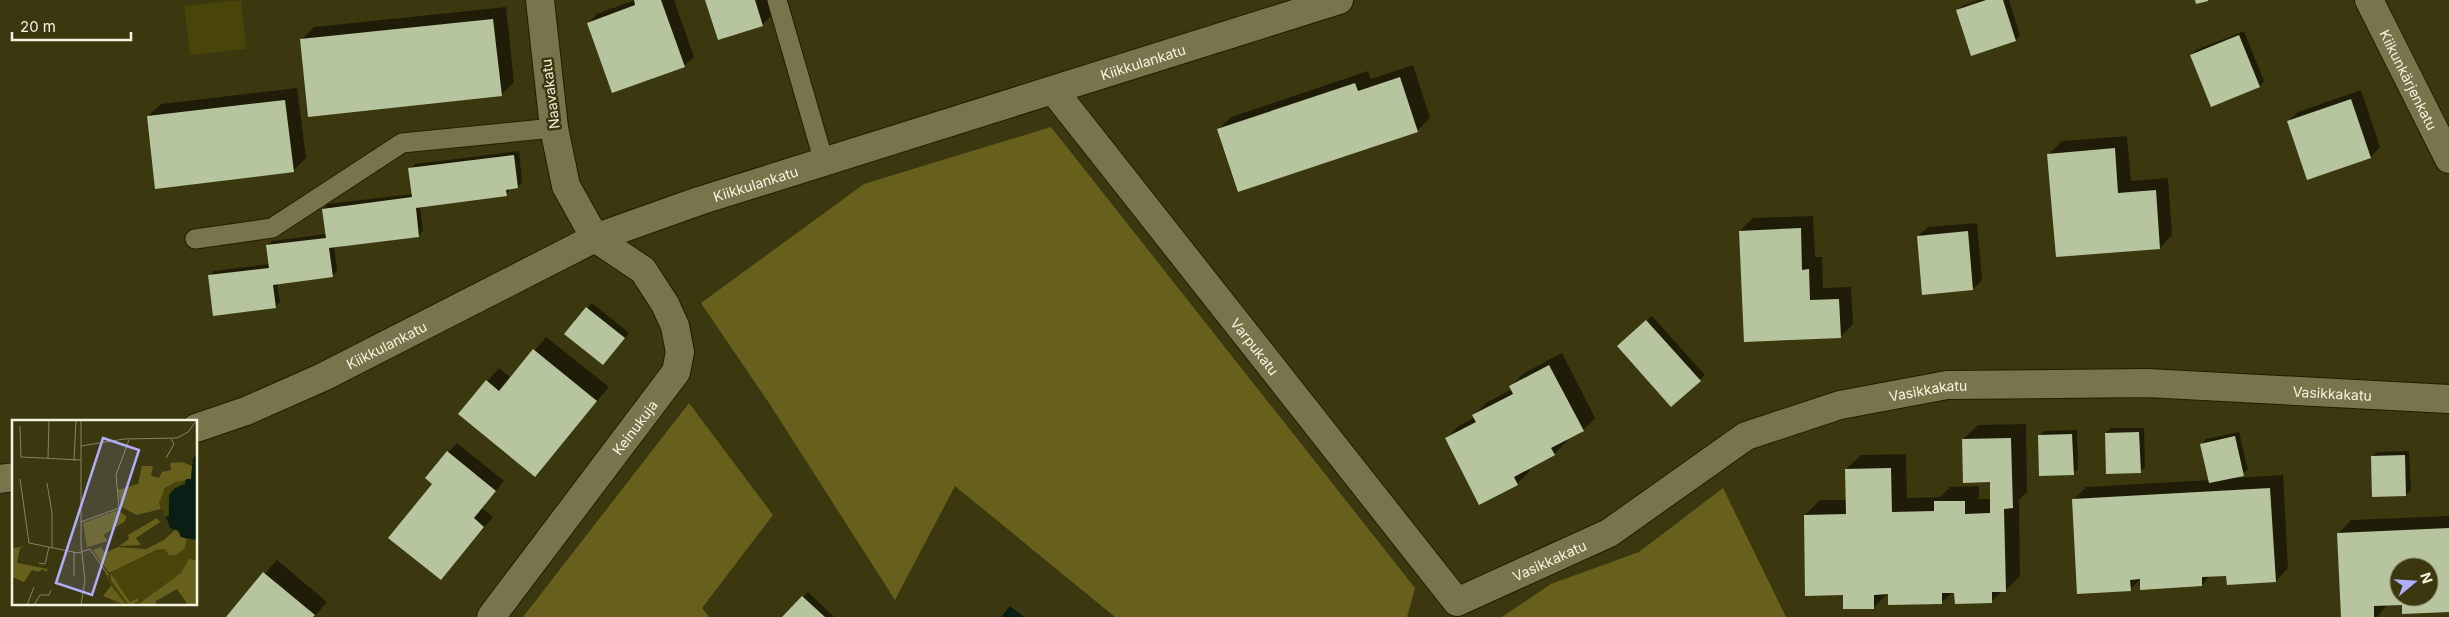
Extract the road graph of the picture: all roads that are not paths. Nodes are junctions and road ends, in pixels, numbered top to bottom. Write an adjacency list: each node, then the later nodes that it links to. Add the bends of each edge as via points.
1 (540, 0): 6 (street, Naavakatu)
2 (777, 0): 8 (lane)
3 (1340, 0): 5 (street, Kiikkulankatu)
4 (2369, 0): 7 (street, Kiikunkärjenkatu)
5 (1054, 91): 8 (street, Kiikkulankatu); 13 (street, Varpukatu)
6 (554, 128): 9 (street, Naavakatu, via 566,186); 10 (lane, via 402,143 272,228)
7 (2449, 159)
8 (824, 162): 9 (street, Kiikkulankatu)
9 (595, 238): 12 (street, Kiikkulankatu, via 323,377 246,411); 14 (street, Keinukuja, via 643,270 665,304 676,326 680,352 676,372)
10 (195, 239)
11 (2449, 399): 13 (street, Vasikkakatu, via 2107,383 1947,385 1840,405 1746,436 1609,533)
12 (198, 427)
13 (1457, 602)
14 (491, 617)

